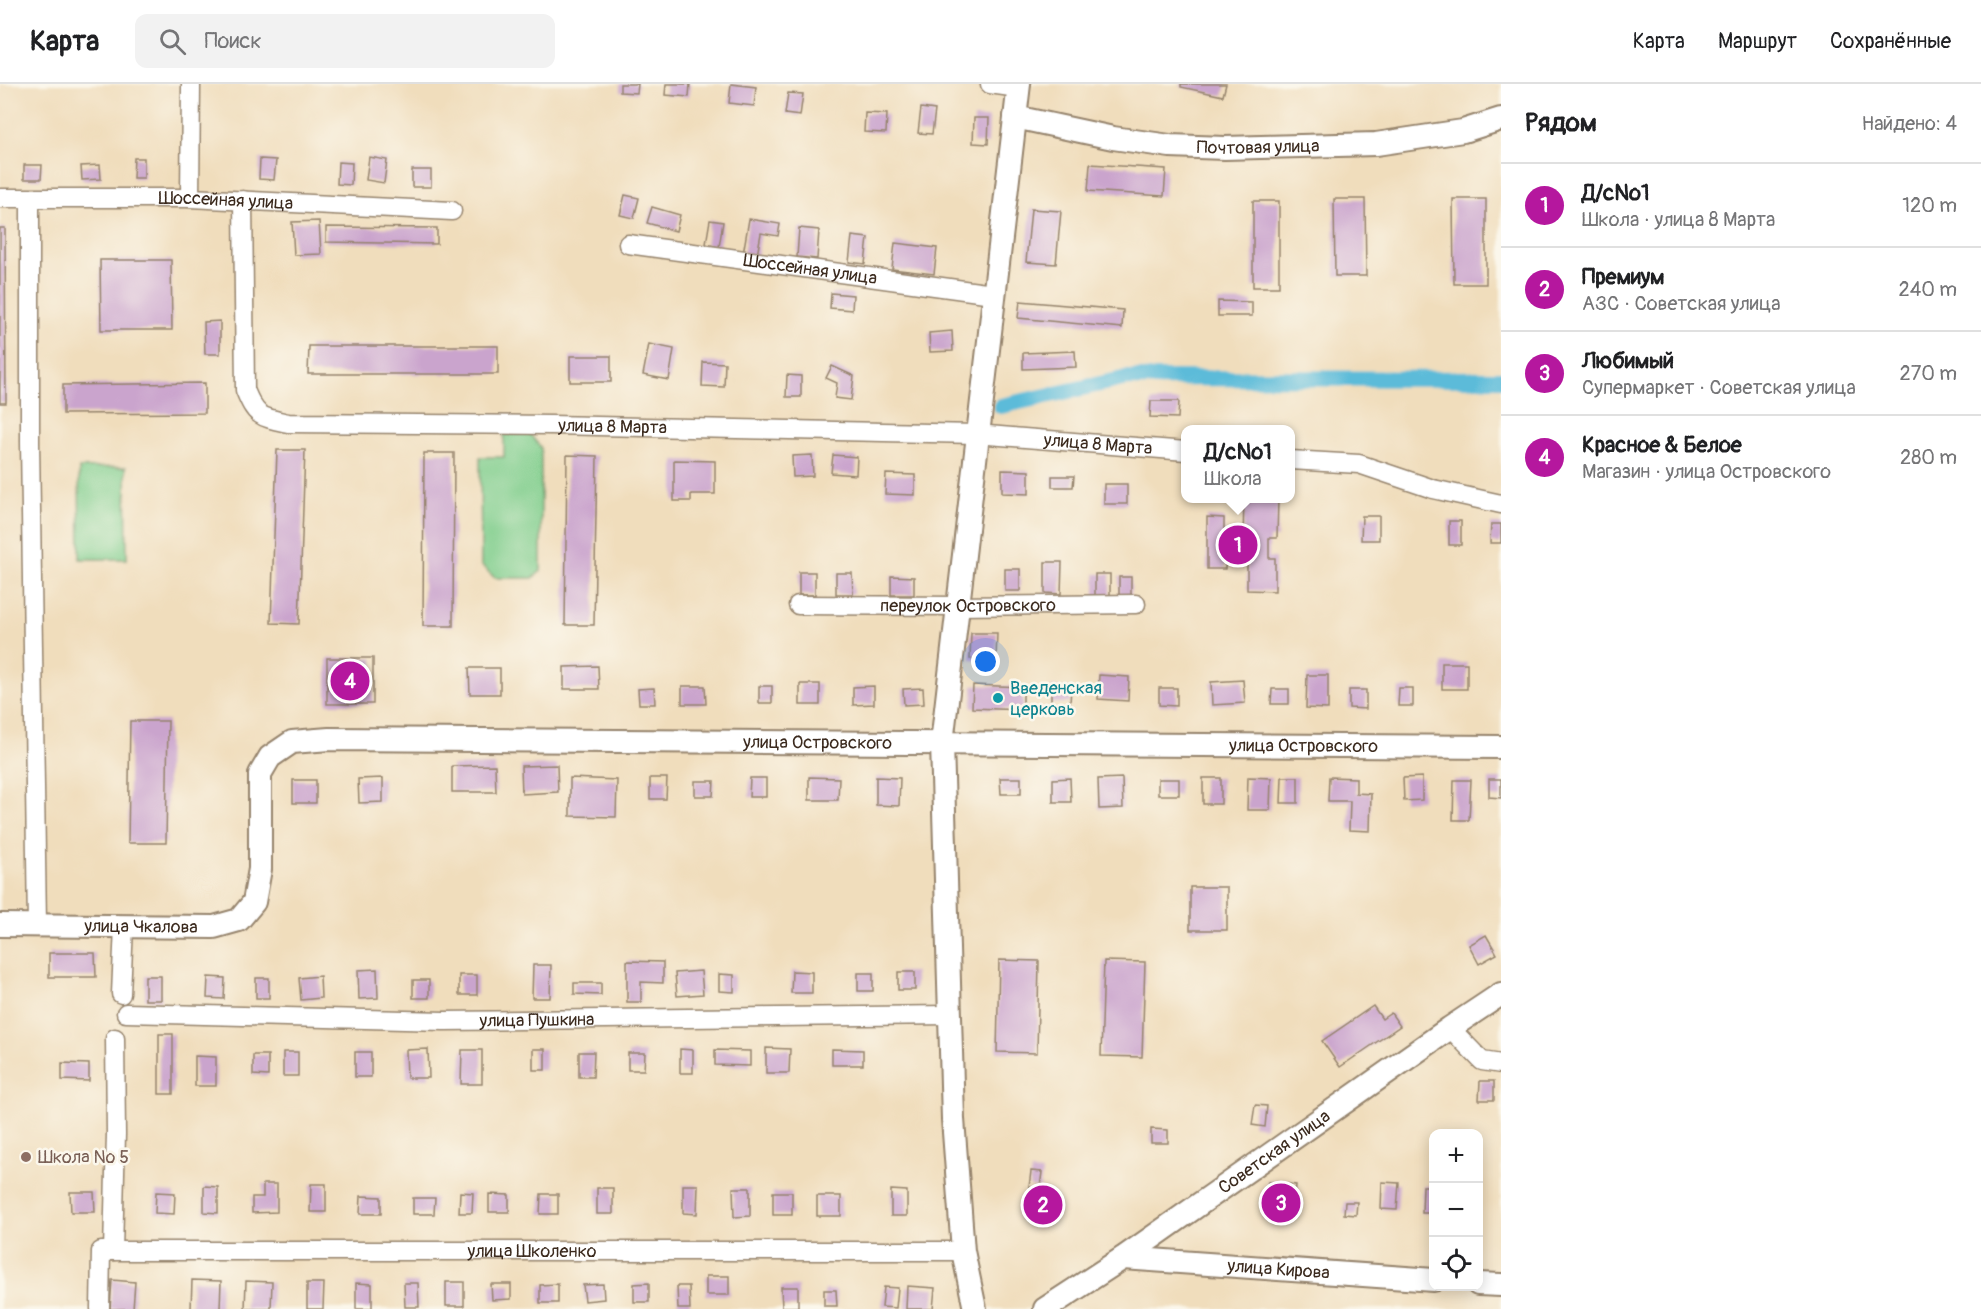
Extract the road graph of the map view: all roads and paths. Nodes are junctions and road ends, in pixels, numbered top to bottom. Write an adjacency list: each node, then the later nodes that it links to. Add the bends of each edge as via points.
1 (190, 84): 7 (street)
2 (990, 84): 3 (street)
3 (1019, 86): 4 (street)
4 (1015, 117): 5 (street, Почтовая улица, via 1113,138 1226,148 1376,144 1463,131); 12 (street)
5 (1501, 120)
6 (0, 198): 8 (street, Шоссейная улица)
7 (190, 198): 8 (street, Шоссейная улица); 9 (street, Шоссейная улица)
8 (30, 199): 24 (street)
9 (243, 200): 10 (street, Шоссейная улица); 13 (street, улица 8 Марта, via 245,390 253,409 267,419 288,423)
10 (452, 211)
11 (628, 244): 12 (street, Шоссейная улица)
12 (993, 294): 13 (street)
13 (976, 434): 14 (street, улица 8 Марта); 19 (street)
14 (1181, 452)
15 (1295, 460): 16 (street, via 1359,464 1433,489)
16 (1501, 504)
17 (1136, 604): 19 (street, переулок Островского)
18 (798, 605): 19 (street, переулок Островского)
19 (956, 606): 20 (street)
20 (942, 743): 21 (street, улица Островского); 22 (street, улица Островского, via 329,739 292,742 270,757 260,774); 29 (street)
21 (1501, 747)
22 (257, 884): 25 (street, улица Чкалова, via 254,903 239,920 214,927)
23 (0, 925): 24 (street, улица Чкалова)
24 (37, 926): 25 (street, улица Чкалова)
25 (124, 926): 26 (street)
26 (121, 994)
27 (1501, 994): 30 (street, Советская улица)
28 (126, 1013): 29 (street, улица Пушкина, via 444,1021)
29 (950, 1015): 34 (street)
30 (1450, 1028): 32 (street, via 1482,1061); 35 (street, Советская улица)
31 (115, 1038): 33 (street, via 116,1134)
32 (1501, 1064)
33 (107, 1251): 34 (street, улица Школенко); 39 (street)
34 (963, 1251): 40 (street)
35 (1123, 1258): 36 (street, улица Кирова); 41 (street, Советская улица)
36 (1429, 1281)
37 (1483, 1284): 38 (street)
38 (1501, 1285)
39 (100, 1309)
40 (975, 1309)
41 (1045, 1309)

